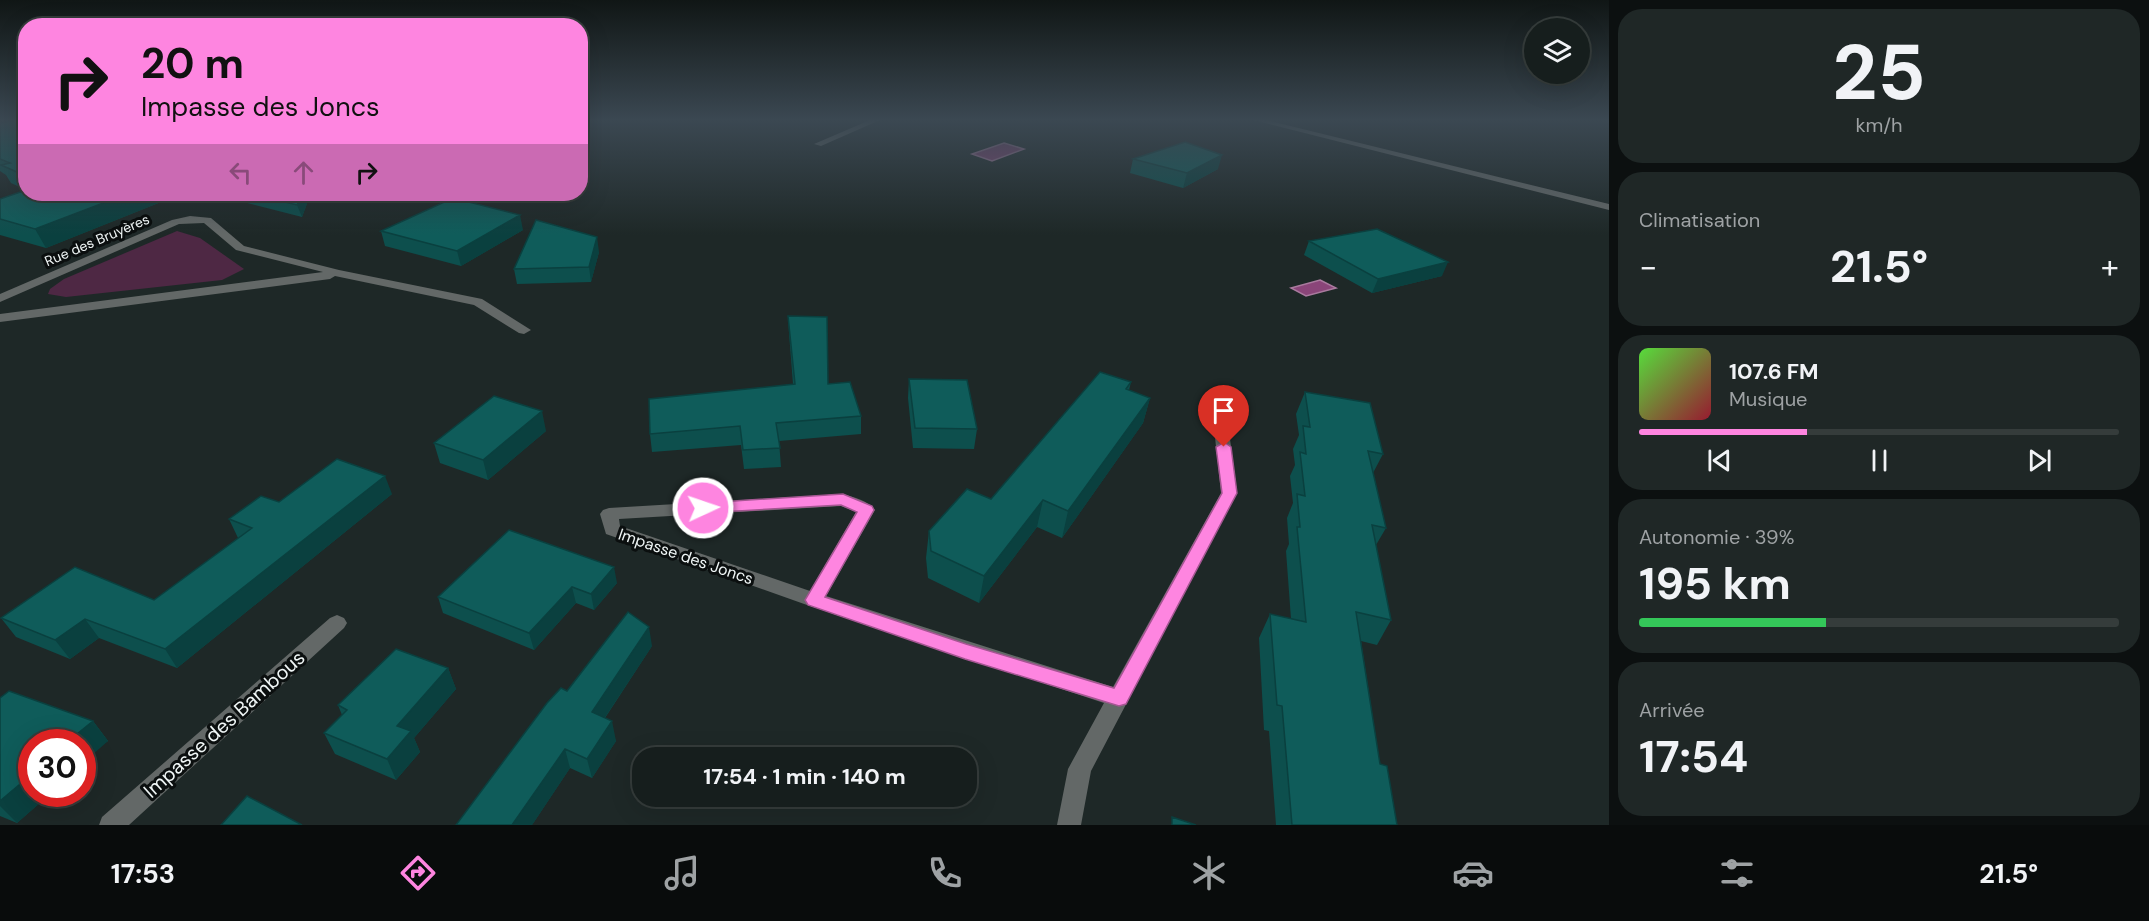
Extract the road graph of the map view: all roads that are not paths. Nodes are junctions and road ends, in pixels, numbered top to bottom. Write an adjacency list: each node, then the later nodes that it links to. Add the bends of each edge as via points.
1 (1413, 158): 2 (street)
2 (1609, 207)
3 (339, 273): 4 (street, Rue des Bruyères, via 240,248 207,220 190,219); 5 (street, Rue des Bruyères); 6 (street, Rue des Bruyères, via 478,302)
4 (0, 298)
5 (0, 318)
6 (524, 330)
7 (1218, 400): 10 (street, via 1229,493)
8 (814, 600): 8 (street, Impasse des Joncs, via 612,530 609,514 843,500 866,510); 10 (street, Impasse des Joncs, via 965,652)
9 (337, 623): 11 (street, Impasse des Bambous)
10 (1119, 698): 12 (street, via 1080,769)
11 (111, 825)
12 (1070, 825)

